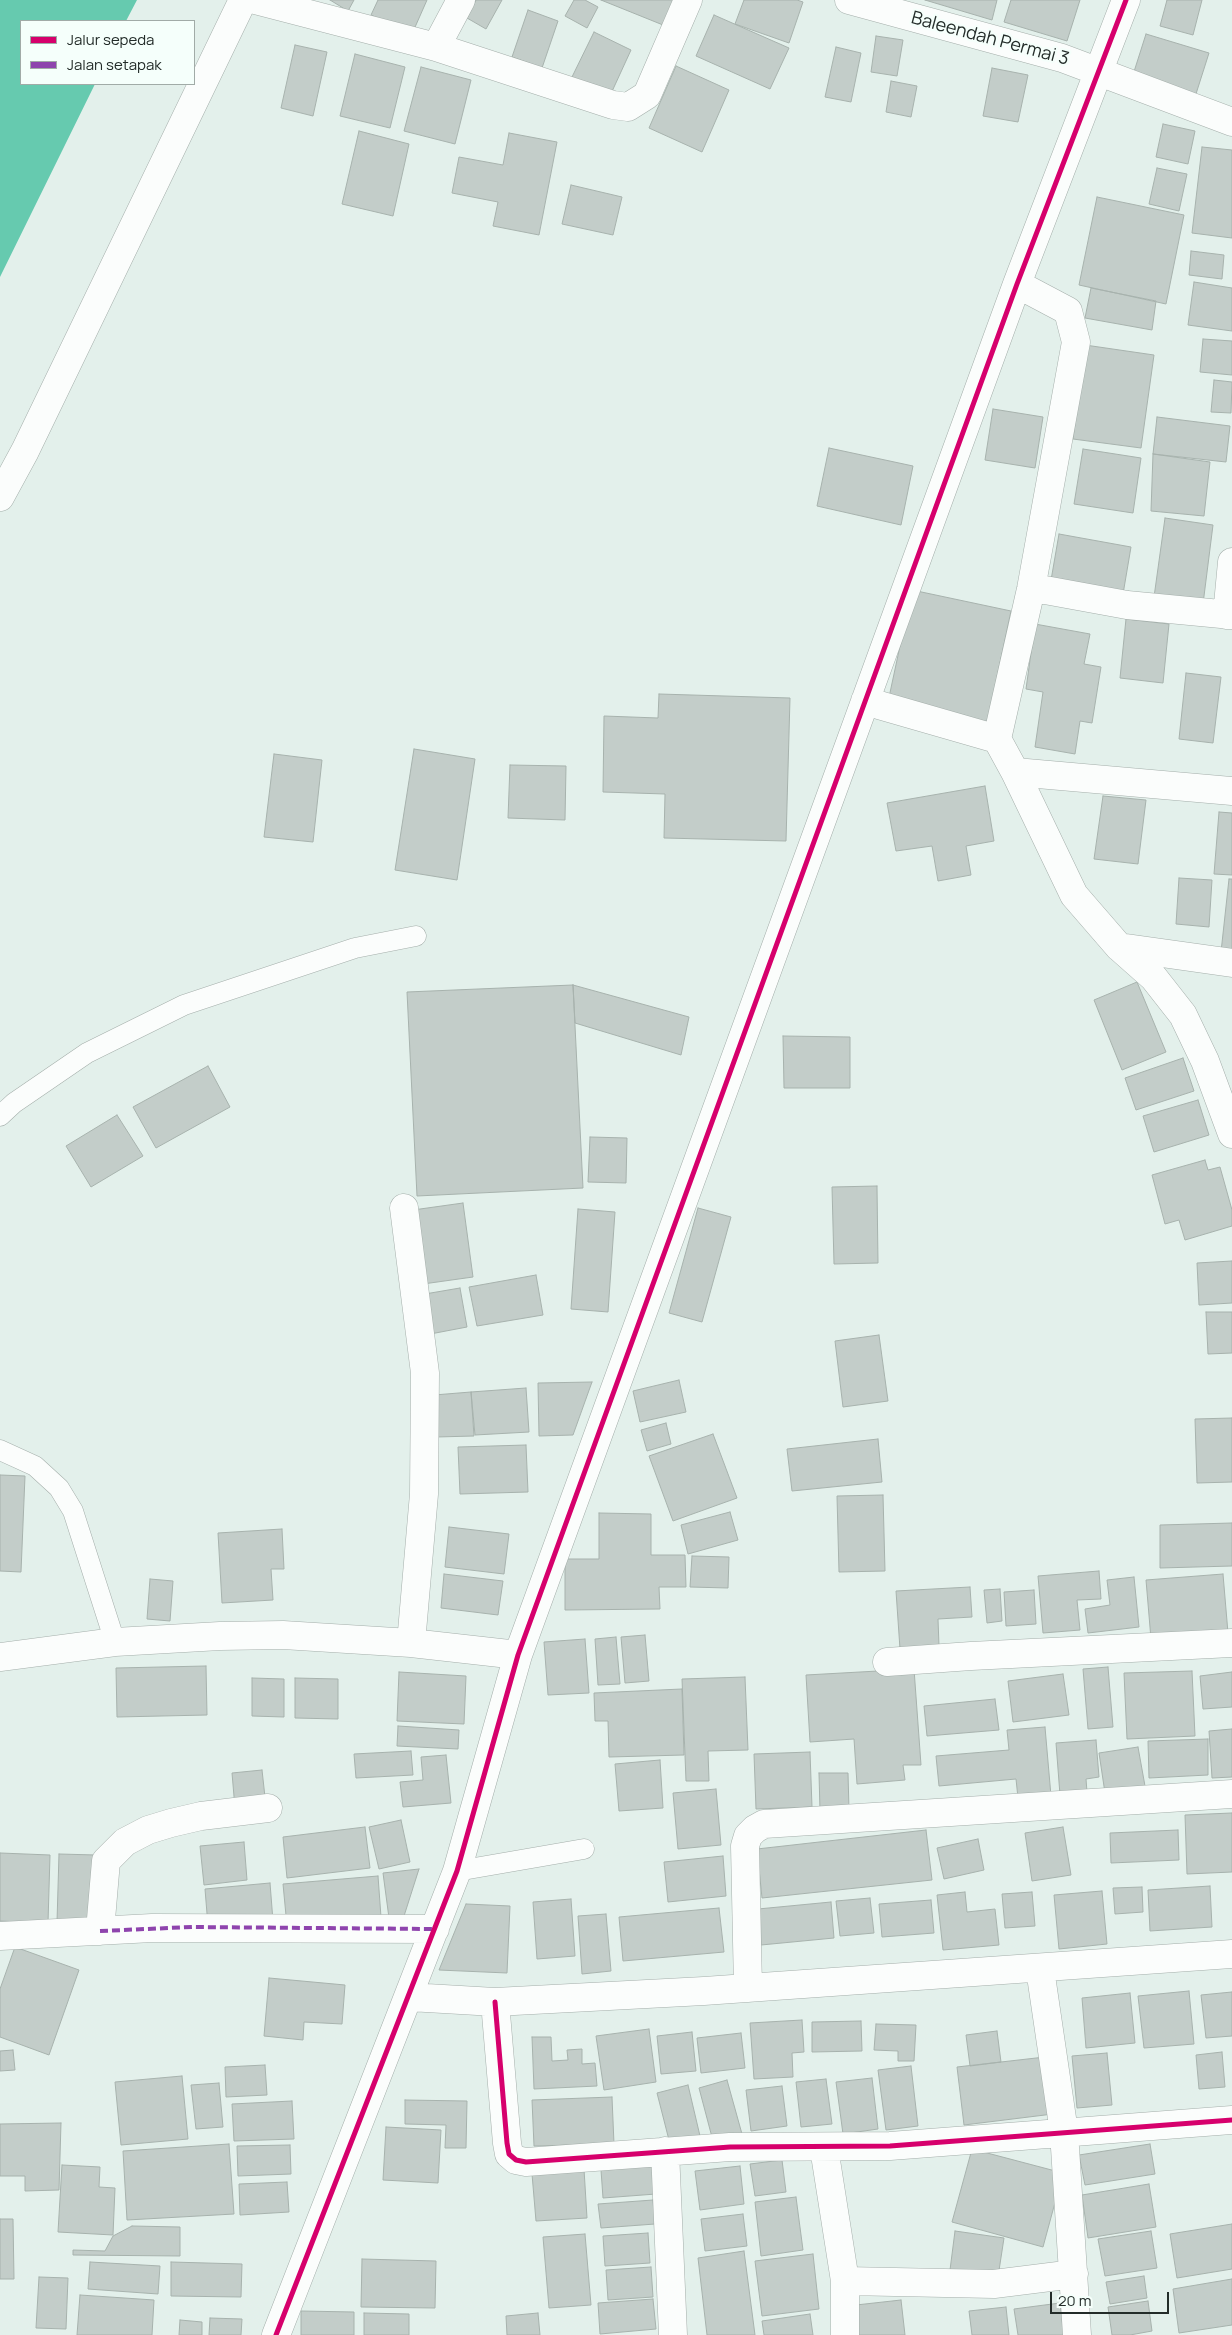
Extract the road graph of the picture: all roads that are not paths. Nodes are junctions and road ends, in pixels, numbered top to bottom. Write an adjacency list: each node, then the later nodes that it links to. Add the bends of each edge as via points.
1 (243, 0): 11 (street)
2 (255, 0): 7 (street)
3 (462, 0): 7 (street)
4 (688, 0): 7 (street, via 647,95 628,107 613,106)
5 (849, 0): 8 (street, Baleendah Permai 3)
6 (1126, 0): 8 (street)
7 (436, 47)
8 (1101, 71): 9 (street, Baleendah Permai 3); 10 (street)
9 (1232, 122)
10 (1017, 284): 13 (street, via 1068,311 1076,342); 15 (street)
11 (0, 498)
12 (1232, 562): 14 (street)
13 (1032, 590): 14 (street, via 1127,605); 16 (street)
14 (1230, 615)
15 (865, 701): 16 (street); 29 (street)
16 (998, 739): 17 (street)
17 (1015, 772): 18 (street); 20 (street, via 1074,895)
18 (1232, 791)
19 (416, 936): 22 (lane, via 355,948 184,1005 87,1053)
20 (1119, 947): 21 (street); 23 (street, via 1154,978 1183,1015 1205,1061)
21 (1232, 963)
22 (0, 1116)
23 (1232, 1134)
24 (404, 1208): 27 (street, via 425,1373 424,1494)
25 (0, 1450): 26 (lane, via 35,1466 59,1488 73,1511)
26 (115, 1642): 27 (street, via 283,1636); 30 (street)
27 (411, 1643): 29 (street)
28 (1232, 1643): 31 (street)
29 (518, 1655): 35 (street)
30 (0, 1657)
31 (886, 1662)
32 (1232, 1794): 41 (street, via 764,1824 748,1836 745,1846)
33 (268, 1808): 37 (street, via 171,1823 125,1842 106,1861)
34 (584, 1849): 35 (lane)
35 (457, 1871): 36 (street)
36 (435, 1929): 37 (street, via 172,1928); 42 (street)
37 (100, 1932): 38 (street)
38 (0, 1936)
39 (1232, 1954): 40 (street)
40 (1040, 1969): 41 (street); 45 (street)
41 (748, 1988): 43 (street)
42 (409, 1997): 43 (street); 50 (street)
43 (495, 2002): 47 (street, via 509,2154 526,2162)
44 (1232, 2120): 45 (street)
45 (1064, 2132): 46 (street); 48 (street)
46 (824, 2148): 47 (street, via 730,2146); 49 (street)
47 (665, 2151): 51 (street)
48 (1074, 2274): 49 (street, via 994,2284); 53 (street)
49 (845, 2281): 52 (street)
50 (276, 2335)
51 (673, 2335)
52 (845, 2335)
53 (1077, 2335)

